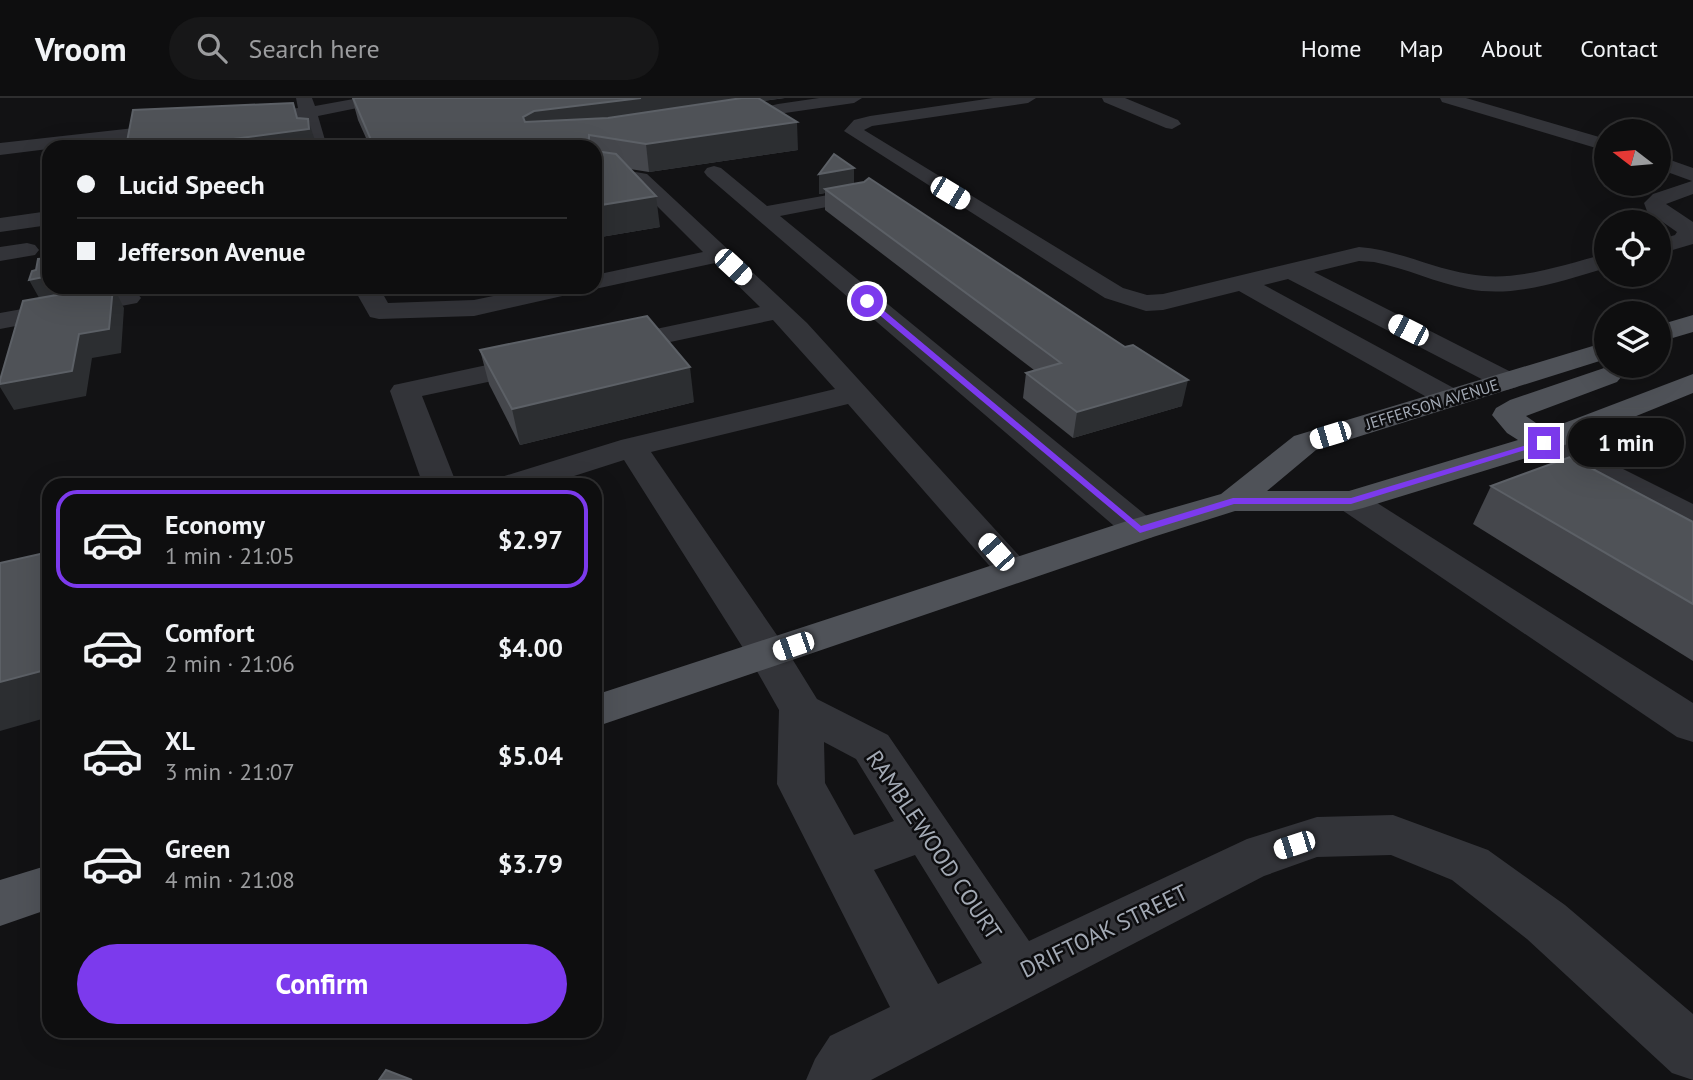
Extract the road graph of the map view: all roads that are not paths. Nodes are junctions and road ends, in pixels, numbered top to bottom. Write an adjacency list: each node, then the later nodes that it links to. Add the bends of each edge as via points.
1 (382, 98): 6 (street)
2 (854, 98): 8 (street)
3 (1028, 98): 34 (street, via 870,121 853,131 1128,299 1163,302)
4 (1110, 98): 9 (street)
5 (1448, 98): 13 (street)
6 (305, 105): 7 (street); 12 (street)
7 (226, 123)
8 (709, 124)
9 (1172, 124)
10 (200, 126): 11 (street)
11 (78, 140)
12 (316, 140)
13 (1594, 141)
14 (42, 144): 15 (street)
15 (0, 149)
16 (1671, 167): 19 (street)
17 (602, 172): 30 (street, via 640,178)
18 (714, 172): 23 (street)
19 (1693, 175)
20 (1693, 187): 22 (street, via 1660,198 1655,206)
21 (856, 196): 23 (street)
22 (1661, 210)
23 (762, 213): 57 (street)
24 (1671, 216): 27 (street, via 1689,231 1684,240)
25 (42, 219): 26 (street)
26 (0, 225)
27 (1671, 244)
28 (27, 250): 29 (street)
29 (0, 254)
30 (720, 255): 33 (street); 39 (street)
31 (1594, 264): 32 (street, via 1513,285 1469,282 1372,254)
32 (1290, 270): 34 (street); 38 (street)
33 (602, 280)
34 (1241, 282): 40 (street)
35 (370, 294): 36 (street, via 379,312 474,308)
36 (539, 294)
37 (128, 298): 41 (street)
38 (1358, 305): 40 (street); 46 (street)
39 (779, 311): 48 (street); 52 (street, via 405,391)
40 (1309, 318): 49 (street)
41 (0, 321)
42 (1693, 323): 43 (main road)
43 (1671, 330)
44 (1594, 354): 46 (main road, JEFFERSON AVENUE)
45 (1600, 378): 50 (main road, via 1521,405 1507,415)
46 (1507, 380): 49 (main road, JEFFERSON AVENUE)
47 (1693, 383): 50 (main road, JEFFERSON AVENUE)
48 (855, 393): 51 (street); 58 (street)
49 (1450, 398): 54 (main road, JEFFERSON AVENUE, via 1306,443)
50 (1544, 443): 55 (main road, JEFFERSON AVENUE); 56 (street)
51 (632, 447): 53 (street); 59 (street)
52 (437, 478)
53 (532, 478)
54 (1233, 501): 55 (main road, JEFFERSON AVENUE); 57 (main road, JEFFERSON AVENUE)
55 (1351, 501): 62 (street)
56 (1693, 518)
57 (1140, 530): 58 (main road, JEFFERSON AVENUE)
58 (1014, 572): 59 (main road, JEFFERSON AVENUE)
59 (768, 654): 60 (main road, JEFFERSON AVENUE); 61 (street)
60 (602, 709)
61 (800, 710): 63 (street, RAMBLEWOOD COURT, via 872,747); 64 (street, via 801,784)
62 (1693, 725)
63 (926, 831): 64 (street); 67 (street, RAMBLEWOOD COURT)
64 (842, 860): 68 (street)
65 (42, 889): 66 (main road)
66 (0, 903)
67 (1019, 973): 68 (street, DRIFTOAK STREET); 69 (street, DRIFTOAK STREET, via 1247,860 1317,838 1393,835 1471,865 1546,922)
68 (926, 1018): 70 (street, DRIFTOAK STREET, via 852,1057)
69 (1693, 1052)
70 (836, 1080)

